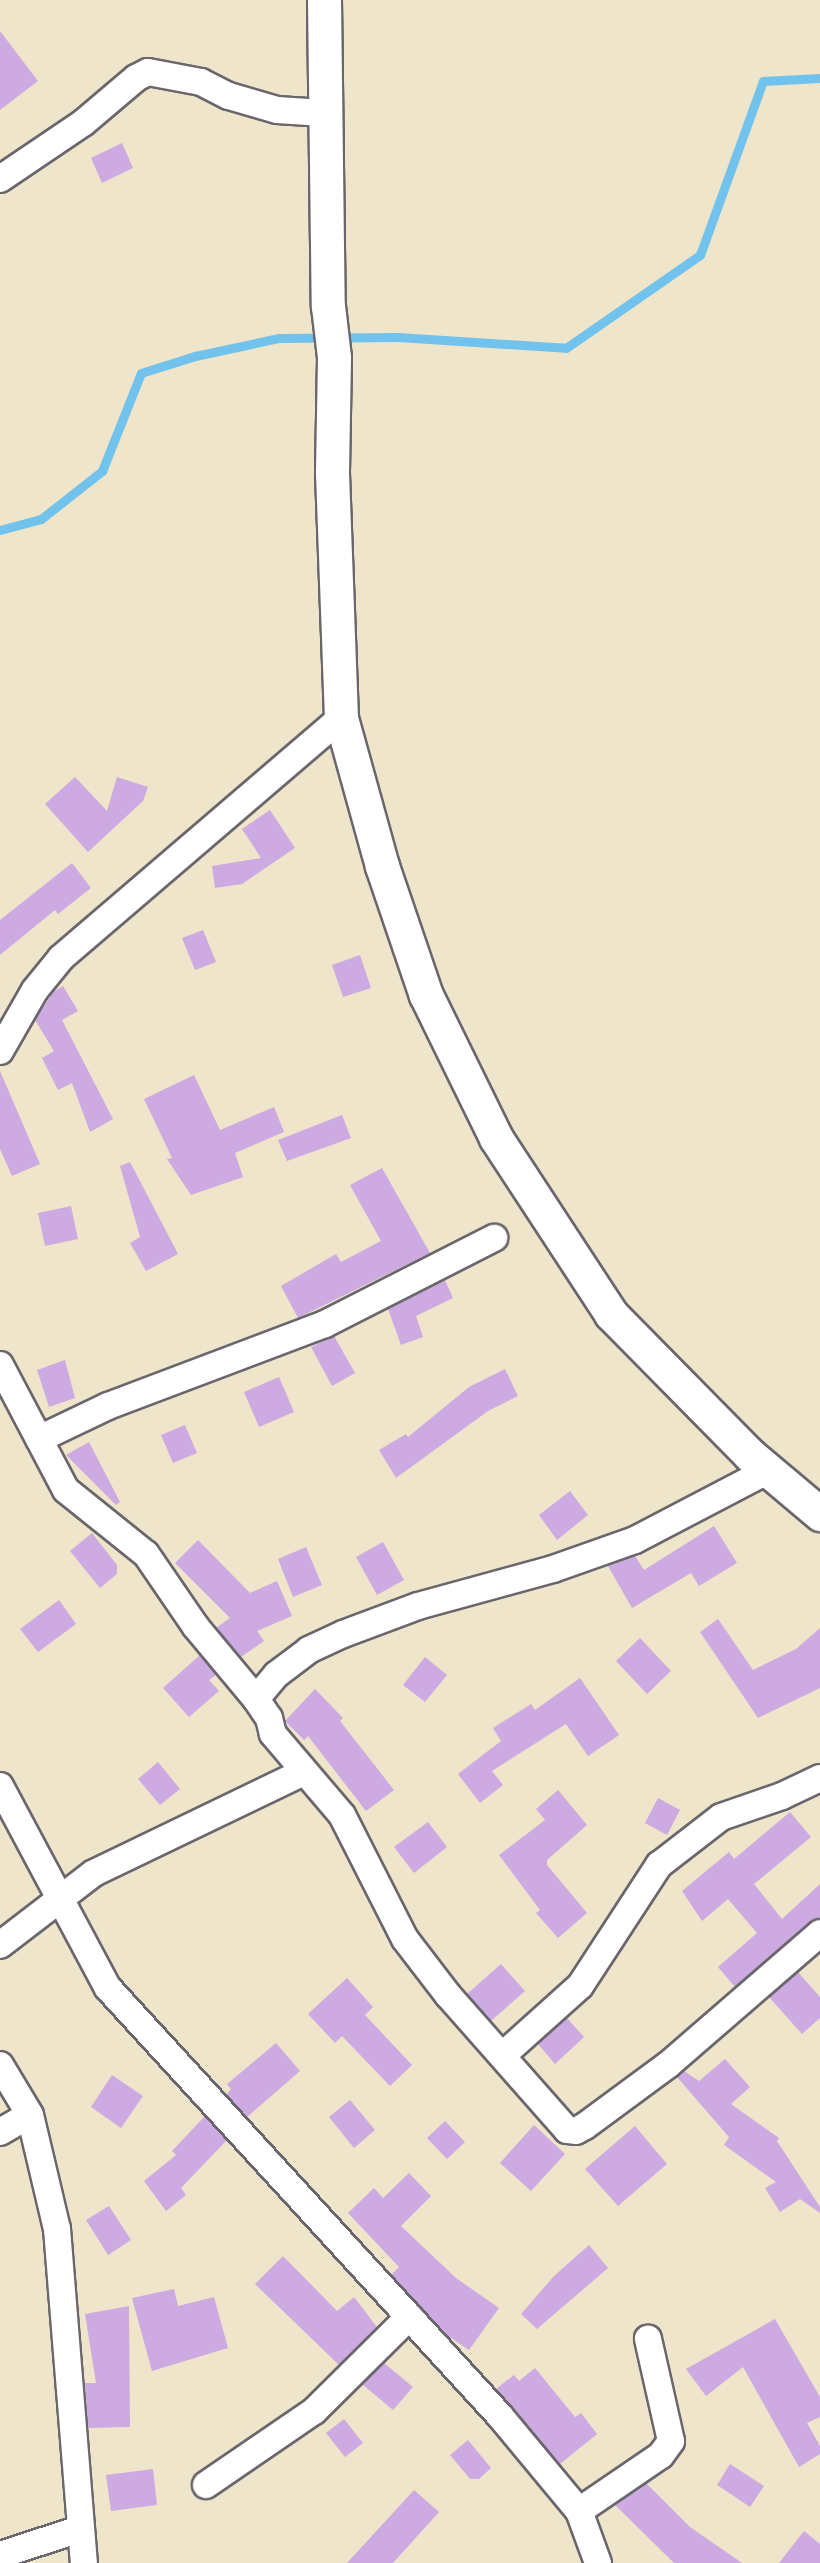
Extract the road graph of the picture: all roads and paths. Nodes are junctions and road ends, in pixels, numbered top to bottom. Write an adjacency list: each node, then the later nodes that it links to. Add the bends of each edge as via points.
1 (324, 0): 2 (main road)
2 (324, 113): 3 (street, via 277,110 229,96 201,82 148,72 83,123); 4 (main road, via 328,306 334,357 332,472)
3 (0, 179)
4 (341, 718): 5 (street, via 61,958 35,990); 9 (main road, via 382,866 426,995 496,1138 611,1314)
5 (0, 1051)
6 (494, 1238): 8 (street, via 325,1324 108,1406)
7 (0, 1365): 8 (street)
8 (39, 1439): 11 (street, via 66,1491 146,1554 196,1627)
9 (767, 1471): 10 (main road); 11 (street, via 635,1540 553,1569 418,1606 343,1634 309,1650 276,1675)
10 (820, 1514)
11 (256, 1699): 12 (street, via 269,1718 273,1734)
12 (304, 1772): 15 (street, via 94,1872); 18 (street, via 342,1815 405,1939 448,1995)
13 (820, 1778): 18 (street, via 720,1817 659,1865 580,1986)
14 (0, 1785): 15 (street)
15 (60, 1900): 17 (street); 22 (street, via 108,1988)
16 (820, 1933): 18 (street, via 669,2064 576,2131 567,2130)
17 (0, 1945)
18 (503, 2055)
19 (0, 2065): 20 (street)
20 (30, 2115): 21 (street); 26 (street, via 57,2229)
21 (0, 2132)
22 (409, 2317): 24 (street, via 314,2411); 25 (street, via 500,2416)
23 (648, 2339): 25 (street, via 671,2441 661,2455)
24 (206, 2485)
25 (579, 2511): 29 (street)
26 (80, 2529): 27 (street); 28 (street)
27 (0, 2554)
28 (84, 2563)
29 (598, 2563)

